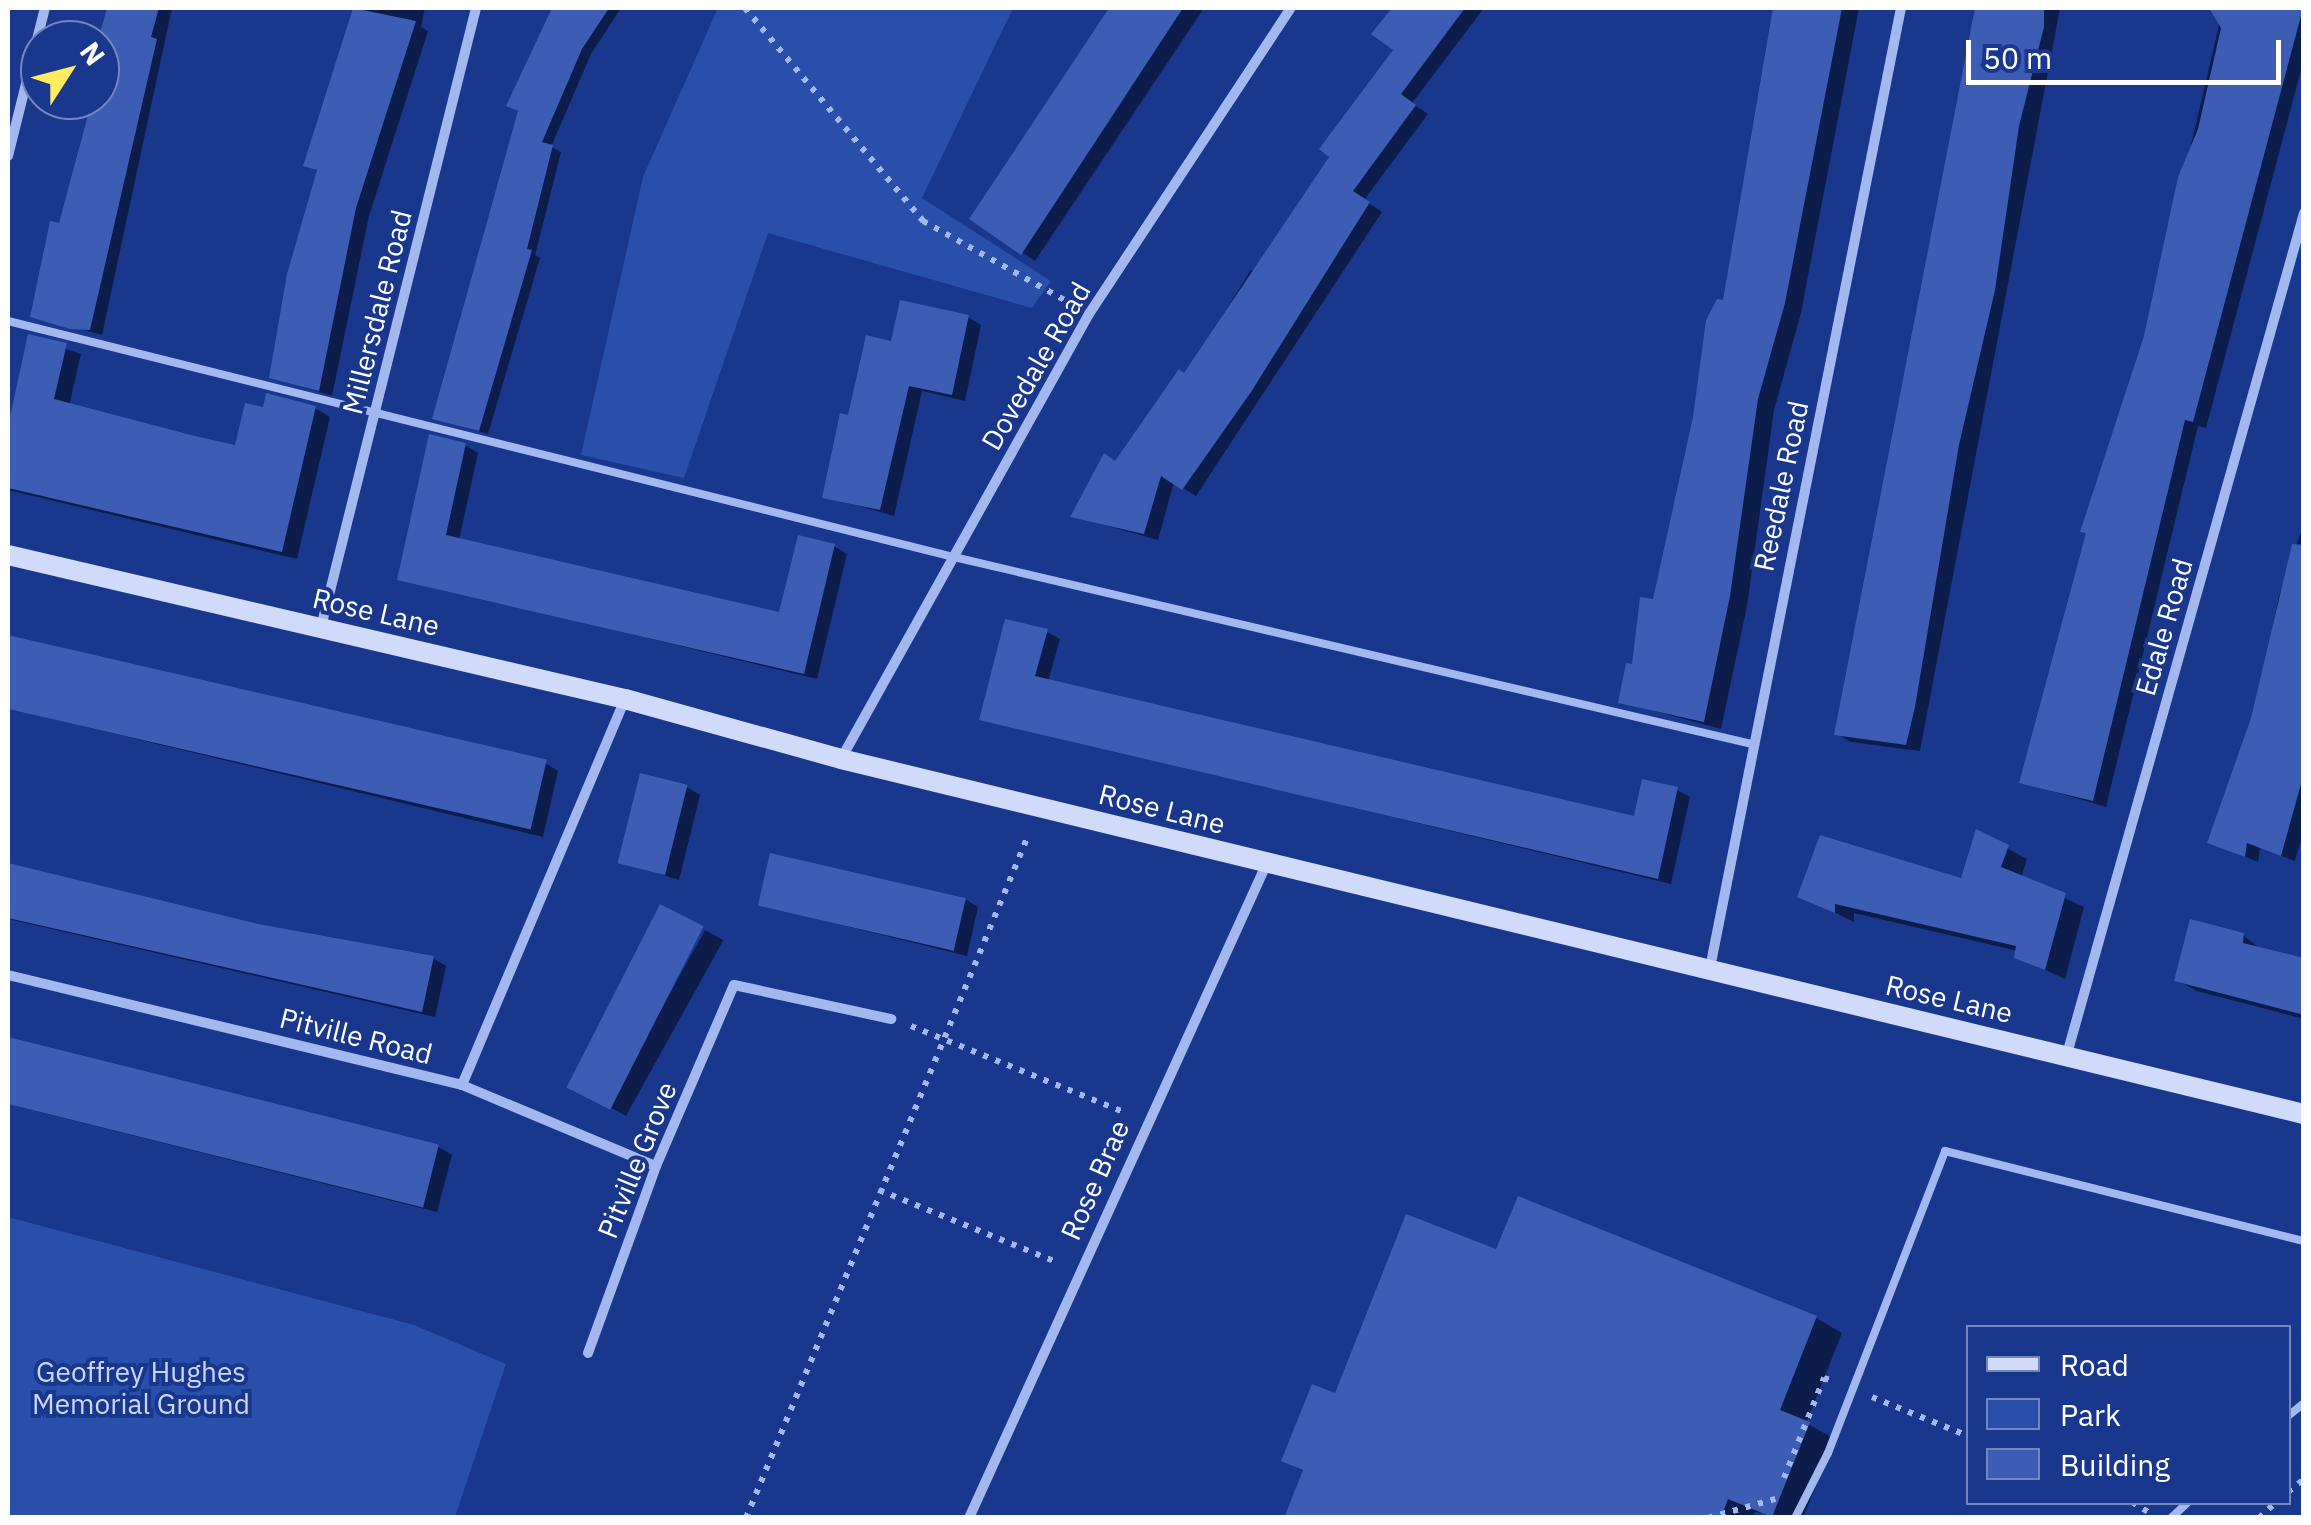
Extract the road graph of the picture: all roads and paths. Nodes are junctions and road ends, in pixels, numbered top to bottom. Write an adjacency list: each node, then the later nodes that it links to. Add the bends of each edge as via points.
1 (45, 8): 6 (street)
2 (476, 8): 10 (street, Millersdale Road)
3 (745, 8): 8 (path, via 923,221)
4 (1291, 8): 8 (street, Dovedale Road)
5 (1901, 8): 15 (street, Reedale Road)
6 (8, 156)
7 (2304, 213): 23 (street, Edale Road)
8 (1089, 314): 12 (street, Dovedale Road)
9 (8, 321): 10 (lane)
10 (374, 416): 12 (lane); 13 (street, Millersdale Road)
11 (8, 555): 13 (street, Rose Lane)
12 (954, 557): 15 (lane); 16 (street, Dovedale Road)
13 (321, 626): 14 (street, Rose Lane)
14 (625, 699): 16 (street, Rose Lane); 24 (street, Pitville Road)
15 (1752, 744): 19 (street, Reedale Road)
16 (841, 759): 17 (street, Rose Lane)
17 (1040, 808): 18 (street, Rose Lane); 22 (path)
18 (1267, 863): 19 (street, Rose Lane); 26 (street, Rose Brae)
19 (1709, 973): 23 (street, Rose Lane)
20 (8, 975): 24 (street, Pitville Road)
21 (890, 1019): 22 (path); 27 (street, Pitville Grove, via 734,985)
22 (941, 1037): 26 (path); 28 (path)
23 (2068, 1054): 25 (street, Rose Lane)
24 (462, 1084): 27 (street)
25 (2304, 1114)
26 (1146, 1121): 30 (street, Rose Brae)
27 (656, 1166): 31 (street, Pitville Grove)
28 (879, 1190): 30 (path); 32 (path)
29 (2304, 1241): 34 (lane, via 1945,1151 1828,1453)
30 (1079, 1271): 33 (street, Rose Brae)
31 (588, 1352)
32 (746, 1518)
33 (969, 1518)
34 (1794, 1518)

